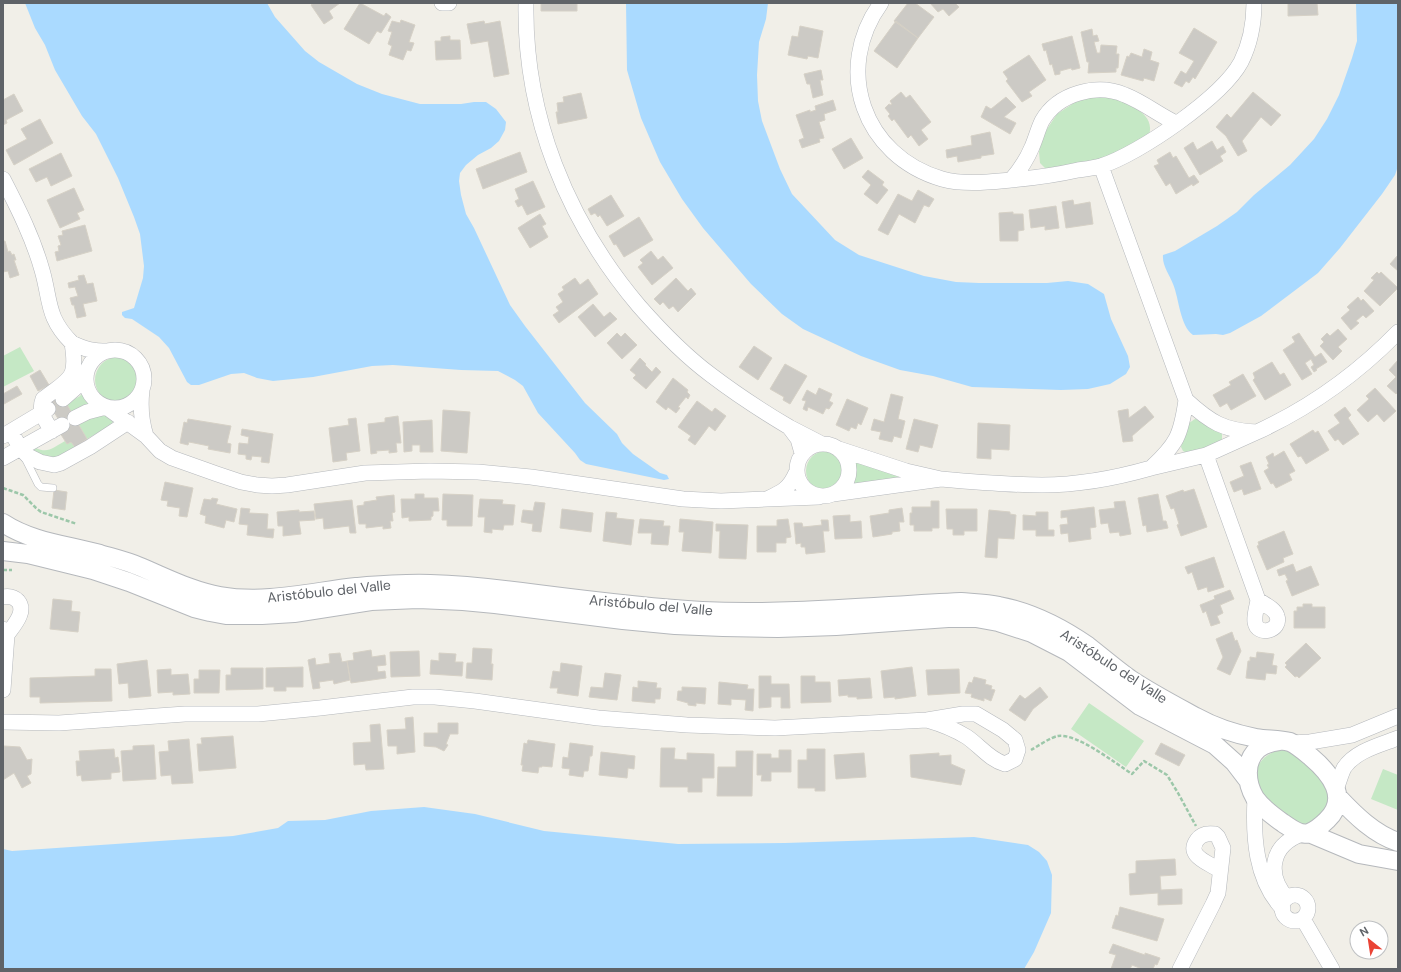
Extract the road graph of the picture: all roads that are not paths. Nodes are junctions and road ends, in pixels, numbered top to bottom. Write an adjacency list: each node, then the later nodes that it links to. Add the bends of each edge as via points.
1 (442, 3): 2 (street)
2 (449, 3)
3 (526, 3): 21 (street, via 528,59 540,120 560,179 588,236 629,294 669,339 710,375)
4 (881, 3): 9 (street, via 864,33 858,73 860,93 876,132 910,165 932,175 955,182 984,183)
5 (1254, 3): 6 (street, via 1253,25 1241,62 1205,101)
6 (1176, 123): 7 (street, via 1130,153); 9 (street, via 1125,95 1108,90 1090,90 1073,95 1048,112 1024,164)
7 (1101, 166): 9 (street, via 1050,176); 16 (street)
8 (3, 179): 11 (street, via 16,203 40,264 52,315 62,333)
9 (1011, 180)
10 (1398, 332): 22 (street, via 1311,403)
11 (72, 343): 12 (street, via 93,351); 13 (street)
12 (109, 351): 13 (street, via 94,359); 14 (street, via 127,352 137,361 144,372)
13 (80, 372): 15 (street, via 80,384); 17 (street, via 88,391 96,401); 18 (street, via 43,399)
14 (142, 390): 17 (street, via 135,401 124,407); 24 (street, via 140,409)
15 (64, 399)
16 (1186, 400): 22 (street, via 1201,414 1223,427); 31 (street, via 1180,432 1173,446)
17 (106, 407): 19 (street); 20 (street)
18 (46, 410): 23 (street); 26 (street, via 57,428)
19 (75, 418)
20 (128, 422): 24 (street); 26 (street, via 90,447 54,465 34,460)
21 (789, 427): 25 (street); 28 (street, via 798,438)
22 (1257, 432): 29 (street)
23 (7, 434): 26 (street)
24 (146, 436): 36 (street, via 160,452 172,458 257,485 287,485 365,474 478,472 532,477 683,500)
25 (822, 444): 27 (street); 28 (street, via 808,448)
26 (21, 449): 30 (street); 34 (lane, via 38,484 41,487)
27 (839, 449): 33 (street, via 906,471); 35 (street, via 849,464 849,474 841,490)
28 (802, 453): 32 (street, via 798,459)
29 (1206, 455): 31 (street); 40 (street)
30 (3, 458)
31 (1151, 468): 33 (street, via 1114,478 1044,485)
32 (796, 473): 35 (street, via 807,492); 36 (street, via 791,484)
33 (940, 479): 35 (street)
34 (54, 488)
35 (827, 495): 36 (street)
36 (767, 499)
37 (3, 523): 48 (street, Aristóbulo del Valle, via 36,538 138,566 189,588 219,596 246,599 356,587 429,584 475,586 639,606 703,611 785,612 961,602 999,606 1040,620 1070,634 1140,685 1202,720 1255,738)
38 (3, 551): 49 (street, Aristóbulo del Valle, via 28,554 93,570 194,608 226,614 294,613 371,602 418,599 488,603 630,621 723,627 836,626 948,618 976,618 998,622 1032,633 1069,652 1140,706 1215,745)
39 (3, 597): 41 (street, via 16,599 21,607 18,618)
40 (1258, 600)
41 (5, 632): 42 (street)
42 (3, 690)
43 (1398, 705): 44 (street, via 1394,709)
44 (1393, 718): 47 (street); 48 (street, via 1339,739)
45 (927, 720): 45 (street, via 968,737 998,762 1005,764 1015,759 1018,750 1016,740 976,714); 46 (street, via 775,728 687,726 598,718 475,701 413,697 258,714 185,714 59,724)
46 (3, 722)
47 (1397, 739): 50 (street, via 1357,755 1349,762 1344,769)
48 (1285, 742): 49 (street, via 1258,748 1251,757); 50 (street, via 1315,761 1327,774)
49 (1247, 778): 51 (street)
50 (1337, 793): 52 (street, via 1332,815 1320,826); 53 (street, via 1364,822)
51 (1255, 798): 52 (street, via 1272,816 1293,830); 54 (street, via 1254,830)
52 (1305, 833): 55 (street, via 1286,842); 56 (street, via 1359,854)
53 (1398, 842)
54 (1257, 855): 55 (street); 58 (street, via 1270,895)
55 (1276, 857): 58 (street, via 1274,874)
56 (1398, 861)
57 (1220, 871): 57 (street, via 1223,856 1221,842 1214,834 1201,836 1194,847 1196,855); 60 (street, via 1213,904)
58 (1285, 904): 59 (street, via 1286,917 1290,920); 59 (street, via 1295,895 1306,900 1308,912)
59 (1303, 919): 61 (street)
60 (1180, 969)
61 (1332, 969)

